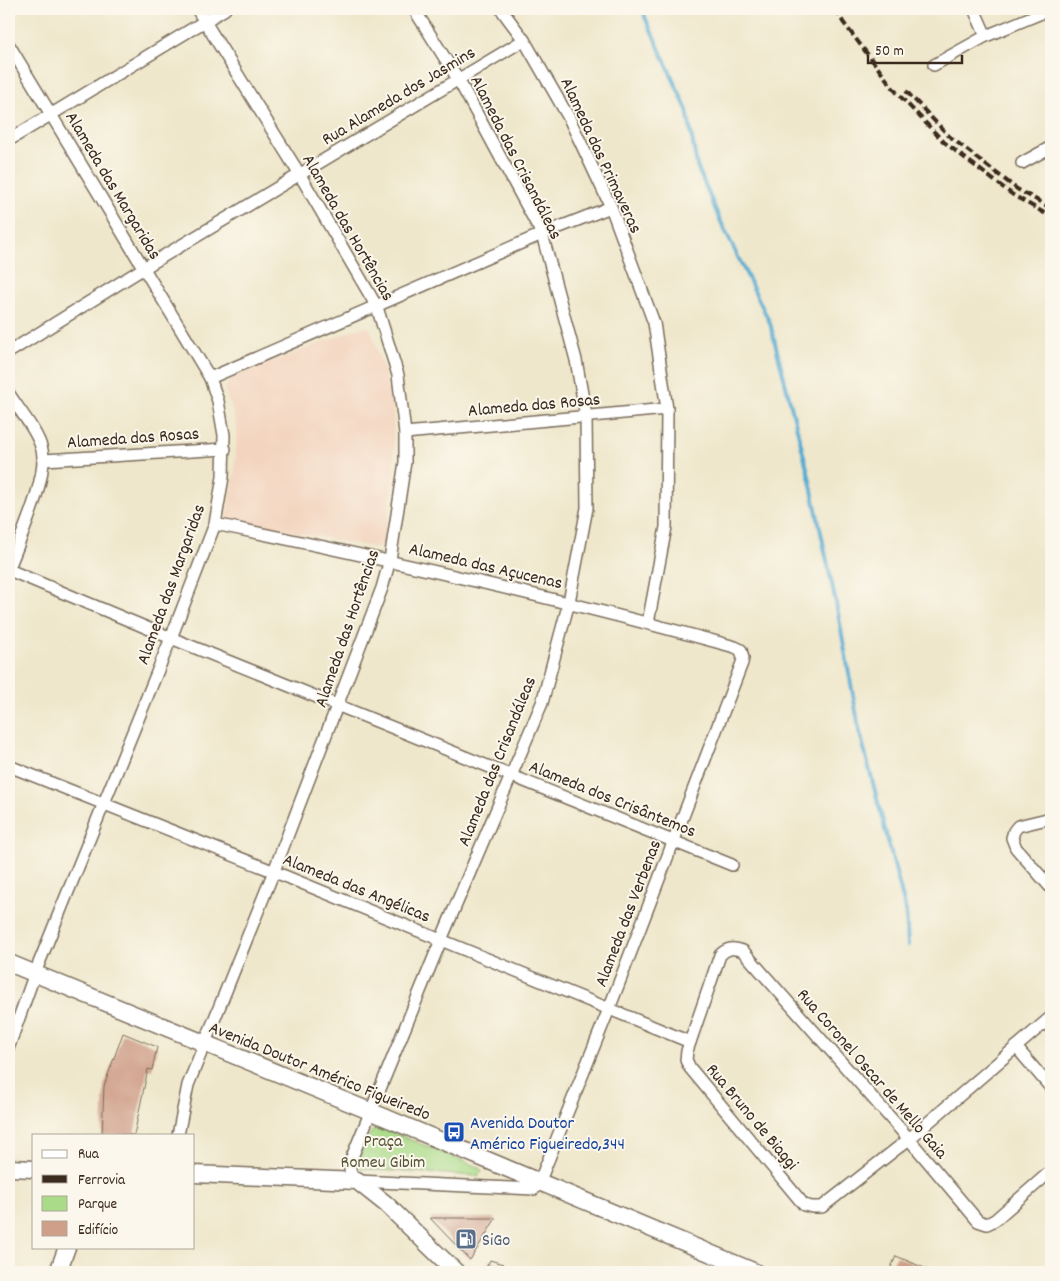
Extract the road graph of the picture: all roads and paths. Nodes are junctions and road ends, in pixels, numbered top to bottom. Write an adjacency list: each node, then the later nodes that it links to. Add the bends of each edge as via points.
1 (197, 9): 7 (street, Alameda das Hortências)
2 (225, 9): 7 (street)
3 (414, 9): 12 (street, Alameda das Crisandáleas)
4 (501, 9): 9 (street, Alameda das Primaveras)
5 (974, 9): 8 (street)
6 (1051, 9): 8 (street)
7 (204, 22): 13 (street); 17 (street, Alameda das Hortências)
8 (986, 36): 11 (street)
9 (524, 40): 12 (street, Rua Alameda dos Jasmins); 18 (street, Alameda das Primaveras, via 569,118)
10 (9, 45): 13 (street, Alameda das Margaridas)
11 (934, 65)
12 (458, 79): 17 (street, Rua Alameda dos Jasmins); 19 (street, Alameda das Crisandáleas)
13 (51, 116): 14 (street); 20 (street, Alameda das Margaridas)
14 (9, 140)
15 (1051, 147): 16 (street)
16 (1022, 163)
17 (300, 175): 20 (street, Rua Alameda dos Jasmins); 21 (street, Alameda das Hortências)
18 (611, 207): 19 (street); 25 (street, Alameda das Primaveras, via 654,323)
19 (542, 234): 21 (street); 26 (street, Alameda das Crisandáleas, via 576,360)
20 (144, 268): 22 (street, Rua Alameda dos Jasmins); 23 (street, Alameda das Margaridas)
21 (377, 306): 23 (street); 27 (street, Alameda das Hortências, via 398,375)
22 (9, 352)
23 (210, 378): 28 (street, Alameda das Margaridas, via 224,426)
24 (9, 394): 29 (street, via 40,442)
25 (667, 409): 26 (street, Alameda das Rosas); 34 (street, Alameda das Primaveras, via 666,527)
26 (586, 416): 27 (street, Alameda das Rosas); 33 (street, Alameda das Crisandáleas, via 587,508)
27 (405, 433): 31 (street, Alameda das Hortências, via 405,462)
28 (225, 449): 29 (street, Alameda das Rosas); 30 (street, Alameda das Margaridas)
29 (44, 460): 32 (street, via 40,482)
30 (215, 524): 31 (street, Alameda das Açucenas); 35 (street, Alameda das Margaridas)
31 (390, 560): 33 (street, Alameda das Açucenas); 37 (street, Alameda das Hortências)
32 (9, 569): 35 (street, Alameda dos Crisântemos)
33 (569, 602): 34 (street, Alameda das Açucenas); 39 (street, Alameda das Crisandáleas, via 542,703)
34 (648, 623): 36 (street, Alameda das Açucenas, via 735,647)
35 (171, 638): 37 (street, Alameda dos Crisântemos); 40 (street, Alameda das Margaridas)
36 (743, 654): 42 (street, Alameda das Verbenas)
37 (338, 705): 39 (street, Alameda dos Crisântemos); 44 (street, Alameda das Hortências)
38 (9, 766): 40 (street, Alameda das Angélicas)
39 (510, 775): 42 (street, Alameda dos Crisântemos); 46 (street, Alameda das Crisandáleas)
40 (104, 804): 44 (street, Alameda das Angélicas); 49 (street, Alameda das Margaridas)
41 (1051, 818): 45 (street, via 1018,826 1012,838 1016,848)
42 (674, 841): 43 (street, Alameda dos Crisântemos); 50 (street, Alameda das Verbenas)
43 (732, 865)
44 (274, 871): 46 (street, Alameda das Angélicas); 53 (street, Alameda das Hortências)
45 (1051, 888)
46 (441, 940): 50 (street, Alameda das Angélicas); 57 (street, Alameda das Crisandáleas)
47 (730, 948): 52 (street, Rua Bruno de Biaggi, via 720,956); 59 (street, Rua Coronel Oscar de Mello Gaia, via 742,951)
48 (9, 963): 49 (main road, Avenida Doutor Américo Figueiredo)
49 (35, 973): 53 (main road, Avenida Doutor Américo Figueiredo); 54 (street, Alameda das Margaridas)
50 (609, 1009): 52 (street, Alameda das Angélicas); 65 (street, Alameda das Verbenas)
51 (1051, 1017): 55 (street)
52 (690, 1042): 59 (street, Rua Bruno de Biaggi, via 686,1060 690,1068 804,1205 822,1207)
53 (204, 1043): 57 (main road, Avenida Doutor Américo Figueiredo); 58 (street, Alameda das Hortências, via 188,1085)
54 (9, 1046)
55 (1016, 1047): 56 (street); 59 (street)
56 (1051, 1088)
57 (372, 1112): 64 (street, Alameda das Crisandáleas, via 350,1162 350,1174); 65 (main road, Avenida Doutor Américo Figueiredo)
58 (178, 1134)
59 (909, 1139): 62 (street, Rua Coronel Oscar de Mello Gaia, via 978,1221 987,1224)
60 (9, 1168): 61 (main road)
61 (32, 1169)
62 (1051, 1171)
63 (195, 1174): 64 (main road)
64 (357, 1181): 65 (street, via 530,1189); 68 (main road, via 386,1204)
65 (539, 1183): 69 (main road, Avenida Doutor Américo Figueiredo)
66 (67, 1248): 67 (main road)
67 (58, 1272)
68 (456, 1272)
69 (755, 1272)

